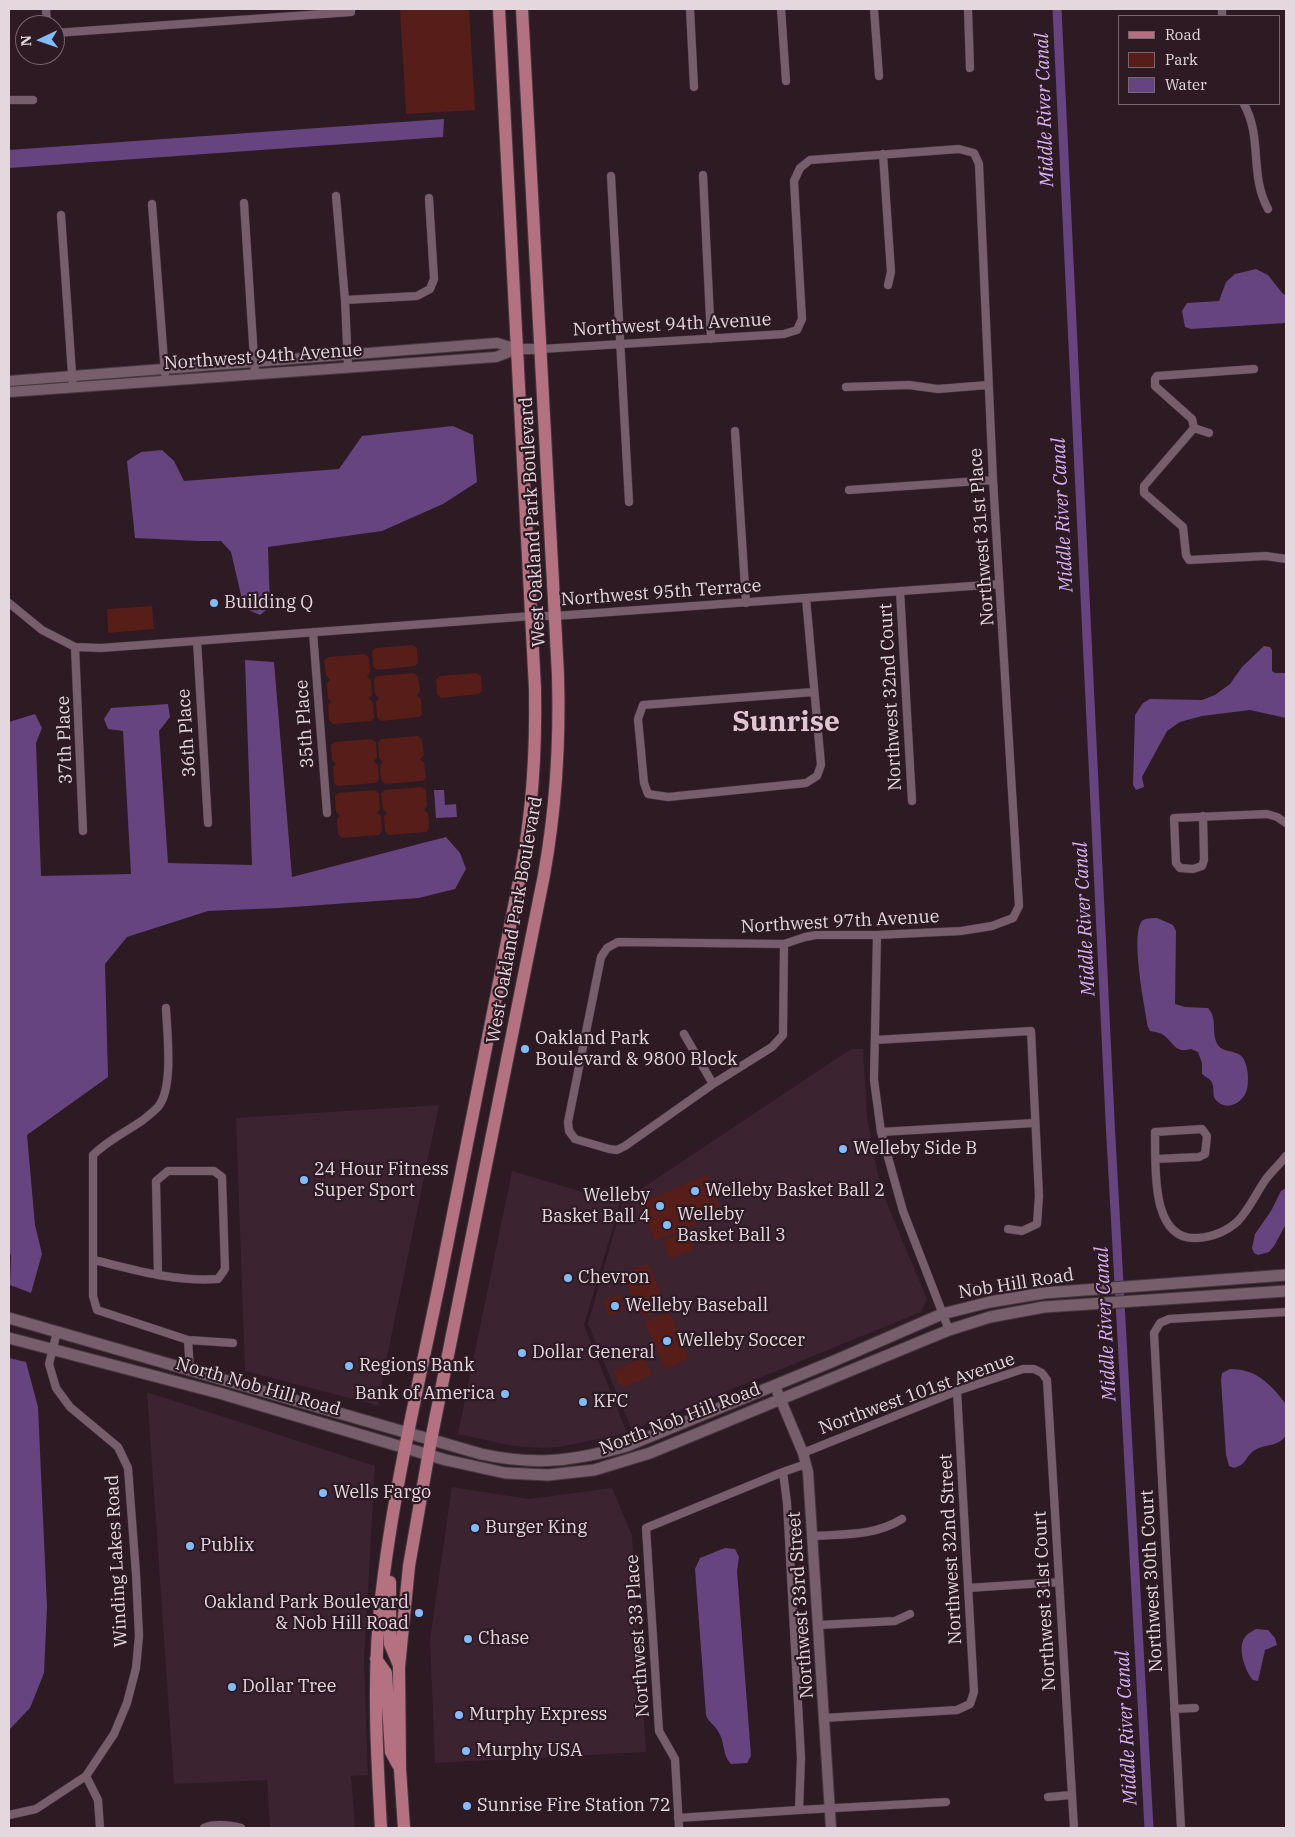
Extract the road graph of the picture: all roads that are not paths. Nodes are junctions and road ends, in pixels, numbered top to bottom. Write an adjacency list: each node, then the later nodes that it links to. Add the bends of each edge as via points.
1 (499, 9): 29 (main road, West Oakland Park Boulevard)
2 (522, 9): 30 (main road, West Oakland Park Boulevard)
3 (690, 9): 12 (street)
4 (781, 9): 11 (street)
5 (874, 9): 10 (street)
6 (968, 9): 9 (street)
7 (351, 10): 8 (street)
8 (65, 32)
9 (970, 68)
10 (879, 76)
11 (786, 81)
12 (694, 87)
13 (9, 100): 14 (street)
14 (33, 100)
15 (1245, 105): 23 (street, via 1254,129 1258,184)
16 (883, 154): 25 (street, via 891,272); 27 (street, Northwest 94th Avenue, via 810,160 800,168 794,181 802,319 798,330 784,334); 40 (street, Northwest 31st Place, via 959,149 974,153 979,164)
17 (703, 175): 27 (street)
18 (612, 176): 28 (street)
19 (336, 196): 26 (street)
20 (429, 198): 26 (street, via 434,279 430,289 417,296)
21 (244, 203): 32 (street)
22 (152, 204): 34 (street)
23 (1268, 209)
24 (61, 214): 37 (street)
25 (888, 285)
26 (345, 300): 31 (street)
27 (711, 339): 28 (street, Northwest 94th Avenue)
28 (620, 345): 30 (street, Northwest 94th Avenue); 49 (street)
29 (517, 349): 30 (street, Northwest 94th Avenue); 31 (street, Northwest 94th Avenue, via 497,343); 33 (street, Northwest 94th Avenue, via 496,357); 56 (main road, West Oakland Park Boulevard)
30 (541, 349): 57 (main road, West Oakland Park Boulevard)
31 (348, 355): 32 (street, Northwest 94th Avenue); 33 (street)
32 (255, 362): 34 (street, Northwest 94th Avenue); 36 (street)
33 (348, 367): 36 (street, Northwest 94th Avenue)
34 (164, 369): 37 (street, Northwest 94th Avenue); 38 (street)
35 (1254, 369): 44 (street, via 1157,376 1155,386 1192,419)
36 (255, 374): 38 (street, Northwest 94th Avenue)
37 (72, 376): 39 (street, Northwest 94th Avenue); 42 (street)
38 (165, 380): 42 (street, Northwest 94th Avenue)
39 (9, 381)
40 (988, 385): 41 (street, via 938,389 909,385); 47 (street, Northwest 31st Place)
41 (846, 387)
42 (73, 388): 43 (street, Northwest 94th Avenue)
43 (9, 392)
44 (1194, 428): 46 (street); 50 (street, via 1144,486 1144,493 1183,527 1189,560 1266,556)
45 (735, 432): 54 (street)
46 (1208, 432)
47 (993, 480): 48 (street); 51 (street, Northwest 31st Place)
48 (849, 490)
49 (628, 502)
50 (1286, 559)
51 (1000, 584): 52 (street, Northwest 95th Terrace); 68 (street, Northwest 31st Place, via 1019,906)
52 (900, 591): 53 (street, Northwest 95th Terrace); 62 (street, Northwest 32nd Court)
53 (806, 598): 54 (street, Northwest 95th Terrace); 61 (street)
54 (746, 603): 57 (street, Northwest 95th Terrace)
55 (9, 605): 60 (street, Northwest 95th Terrace, via 42,630)
56 (532, 616): 57 (street, Northwest 95th Terrace); 58 (street, Northwest 95th Terrace); 98 (main road, West Oakland Park Boulevard, via 536,731 526,847)
57 (555, 616): 99 (main road, West Oakland Park Boulevard, via 559,747 550,840)
58 (313, 632): 59 (street, Northwest 95th Terrace); 63 (street, 35th Place)
59 (197, 641): 60 (street, Northwest 95th Terrace); 65 (street, 36th Place)
60 (75, 647): 67 (street, 37th Place)
61 (814, 692): 61 (street, via 643,705 638,719 644,783 648,794 668,797 806,783 817,776 821,765)
62 (912, 802)
63 (327, 813)
64 (1203, 816): 64 (street, via 1202,866 1180,868 1176,863 1174,818); 66 (street, via 1267,814)
65 (208, 823)
66 (1286, 823)
67 (83, 831)
68 (1013, 918): 69 (street, Northwest 97th Avenue, via 992,926 961,930)
69 (877, 935): 70 (street, Northwest 97th Avenue, via 816,935); 73 (street)
70 (784, 944): 74 (street, via 782,1034 772,1047); 74 (street, Northwest 97th Avenue, via 618,942 607,948 601,957 568,1122 569,1131 575,1139 617,1150)
71 (166, 1008): 80 (street, via 168,1080 159,1106 103,1144 93,1155)
72 (684, 1034): 74 (street)
73 (875, 1040): 75 (street, via 1031,1031); 76 (street, via 874,1080)
74 (713, 1084)
75 (1034, 1123): 76 (street); 79 (street, via 1039,1196 1037,1224 1022,1231)
76 (881, 1132): 85 (street, via 903,1211)
77 (1156, 1159): 77 (street, via 1199,1157 1205,1154 1207,1136 1202,1129 1156,1132); 78 (street, via 1156,1187 1165,1219 1175,1232 1191,1238 1210,1237 1238,1221 1266,1178)
78 (1285, 1160)
79 (1008, 1229)
80 (94, 1260): 81 (street); 90 (street, via 96,1310)
81 (158, 1275): 81 (street, via 156,1181 168,1171 214,1171 222,1177 225,1269 218,1279 178,1279)
82 (1286, 1275): 85 (main road, Nob Hill Road, via 1018,1297)
83 (1286, 1291): 87 (main road, Nob Hill Road, via 1020,1310)
84 (1286, 1312): 115 (street, Northwest 30th Court, via 1169,1319 1154,1333)
85 (942, 1314): 87 (street); 95 (main road, North Nob Hill Road)
86 (9, 1318): 88 (main road, North Nob Hill Road)
87 (949, 1330): 97 (main road, North Nob Hill Road)
88 (57, 1332): 92 (street, Winding Lakes Road); 93 (main road, North Nob Hill Road)
89 (9, 1338): 92 (main road, North Nob Hill Road)
90 (188, 1340): 91 (street); 93 (street)
91 (234, 1343)
92 (52, 1350): 100 (main road, North Nob Hill Road, via 211,1391); 118 (street, Winding Lakes Road, via 49,1364 56,1388 70,1407 118,1447 128,1468 139,1636 136,1668 128,1703 114,1734)
93 (190, 1371): 98 (main road, North Nob Hill Road)
94 (1042, 1373): 96 (street, Northwest 101st Avenue, via 1023,1369); 108 (street, Northwest 31st Court, via 1047,1380)
95 (775, 1386): 97 (street, Northwest 33rd Street); 99 (main road, North Nob Hill Road, via 627,1446 570,1460 505,1459)
96 (957, 1391): 101 (street, Northwest 101st Avenue); 109 (street, Northwest 32nd Street)
97 (780, 1399): 101 (street, Northwest 33rd Street); 102 (main road, North Nob Hill Road, via 650,1453 594,1470 548,1475 505,1473)
98 (409, 1433): 99 (main road, North Nob Hill Road); 100 (main road, West Oakland Park Boulevard)
99 (431, 1440): 102 (main road, West Oakland Park Boulevard)
100 (406, 1448): 102 (main road, North Nob Hill Road); 107 (main road, West Oakland Park Boulevard)
101 (803, 1453): 103 (street, Northwest 33rd Street)
102 (428, 1455): 113 (main road, West Oakland Park Boulevard, via 408,1566)
103 (806, 1464): 104 (street); 106 (street, Northwest 33rd Street)
104 (783, 1472): 123 (street, Northwest 33rd Street, via 801,1758); 125 (street, Northwest 33 Place, via 646,1528 659,1731 675,1760)
105 (902, 1518): 106 (street, via 873,1532)
106 (813, 1536): 111 (street, Northwest 33rd Street)
107 (384, 1571): 112 (main road, West Oakland Park Boulevard); 113 (main road, via 390,1581 390,1644)
108 (1059, 1582): 109 (street); 119 (street, Northwest 31st Court)
109 (968, 1588): 116 (street, Northwest 32nd Street, via 974,1692 970,1704 957,1710)
110 (910, 1614): 111 (street, via 894,1621)
111 (819, 1625): 116 (street, Northwest 33rd Street)
112 (376, 1660): 117 (main road, via 386,1673 391,1752); 129 (main road, West Oakland Park Boulevard)
113 (399, 1667): 117 (main road, West Oakland Park Boulevard)
114 (1195, 1708): 115 (street)
115 (1174, 1709): 134 (street, Northwest 30th Court)
116 (824, 1718): 122 (street, Northwest 33rd Street)
117 (400, 1769): 130 (main road, West Oakland Park Boulevard)
118 (86, 1776): 124 (street, Winding Lakes Road, via 36,1809); 126 (street, via 98,1800)
119 (1072, 1795): 120 (street); 133 (street, Northwest 31st Court)
120 (1048, 1797)
121 (946, 1802): 122 (street)
122 (830, 1808): 123 (street); 132 (street, Northwest 33rd Street)
123 (799, 1810): 125 (street)
124 (9, 1815)
125 (678, 1818): 131 (street, Northwest 33 Place)
126 (100, 1828)
127 (204, 1828): 128 (street, via 219,1825)
128 (240, 1828)
129 (381, 1828)
130 (404, 1828)
131 (679, 1828)
132 (831, 1828)
133 (1074, 1828)
134 (1180, 1828)

